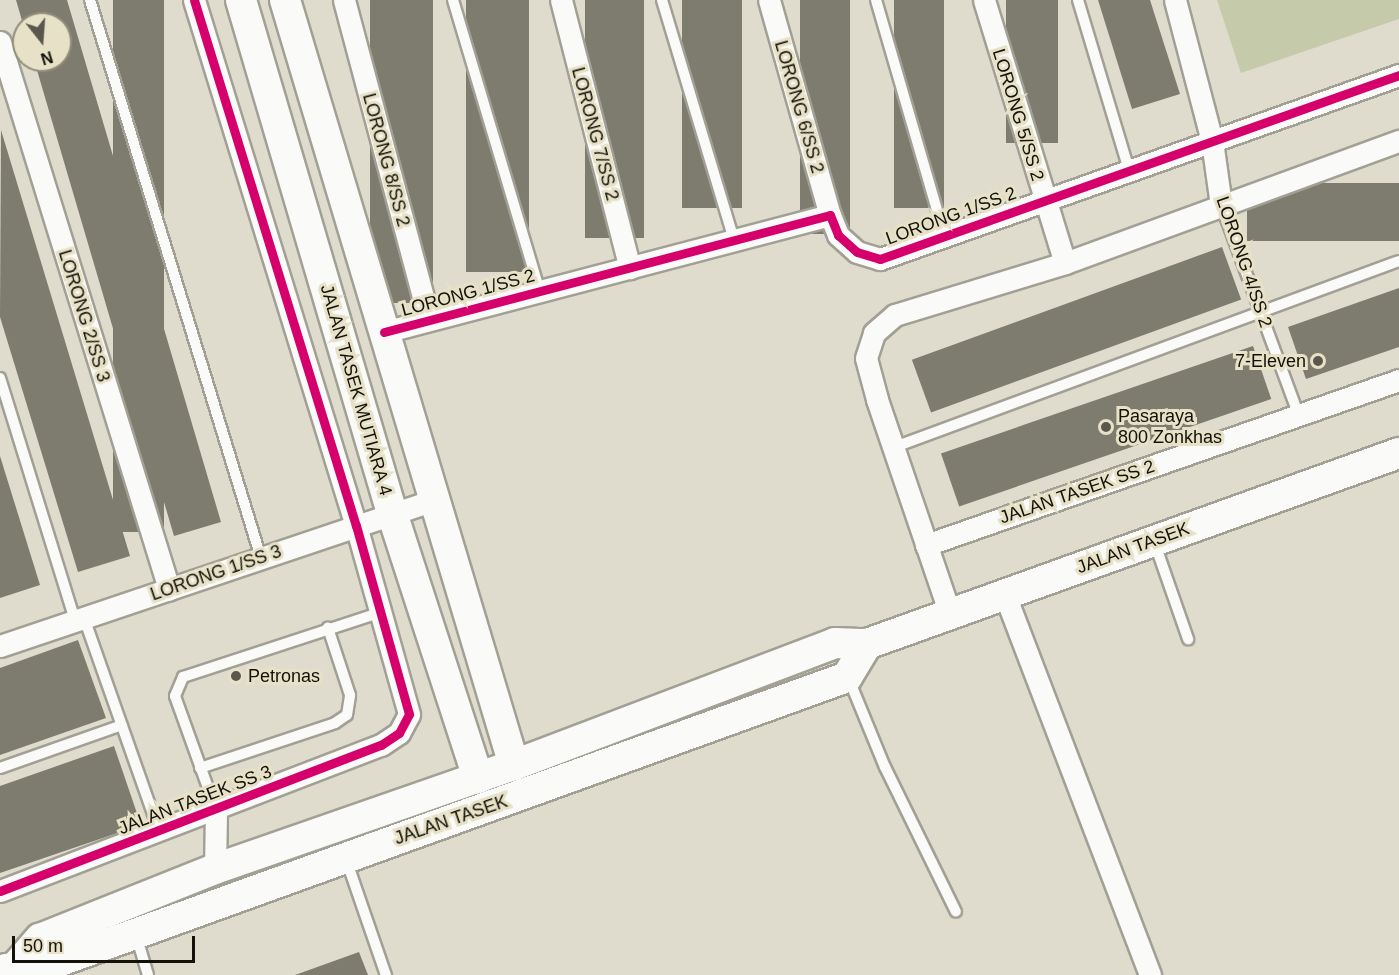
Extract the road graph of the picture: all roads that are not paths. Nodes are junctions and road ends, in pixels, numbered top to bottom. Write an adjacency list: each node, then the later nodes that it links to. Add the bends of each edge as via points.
1 (90, 0): 41 (lane)
2 (194, 0): 38 (street)
3 (241, 0): 37 (main road, JALAN TASEK MUTIARA 4)
4 (285, 0): 30 (main road)
5 (344, 0): 29 (street, LORONG 8/SS 2)
6 (453, 0): 27 (lane)
7 (561, 0): 26 (street, LORONG 7/SS 2)
8 (662, 0): 23 (lane)
9 (769, 0): 21 (street, LORONG 6/SS 2)
10 (876, 0): 22 (lane)
11 (984, 0): 19 (street, LORONG 5/SS 2)
12 (1078, 0): 18 (lane)
13 (1175, 0): 16 (street, LORONG 4/SS 2)
14 (0, 42): 42 (street, LORONG 2/SS 3)
15 (1399, 75): 16 (street, LORONG 1/SS 2)
16 (1212, 141): 18 (street, LORONG 1/SS 2); 20 (street, LORONG 4/SS 2)
17 (1399, 141): 20 (street)
18 (1129, 170): 19 (street, LORONG 1/SS 2)
19 (1044, 200): 22 (street, LORONG 1/SS 2); 25 (street, LORONG 5/SS 2)
20 (1221, 205): 25 (street); 28 (lane, LORONG 4/SS 2)
21 (830, 215): 22 (street, LORONG 1/SS 2, via 837,235 857,252 879,259); 23 (street, LORONG 1/SS 2)
22 (945, 238)
23 (734, 240): 26 (street, LORONG 1/SS 2)
24 (1399, 261): 28 (lane)
25 (1065, 263): 34 (street, via 895,315 874,333 867,357)
26 (630, 268): 27 (street, LORONG 1/SS 2)
27 (540, 291): 29 (street, LORONG 1/SS 2)
28 (1259, 310): 33 (lane, LORONG 4/SS 2); 34 (lane)
29 (429, 319): 30 (street, LORONG 1/SS 2)
30 (384, 333): 36 (main road)
31 (0, 378): 46 (lane)
32 (1399, 380): 33 (street, JALAN TASEK SS 2)
33 (1299, 416): 40 (street, JALAN TASEK SS 2)
34 (892, 448): 40 (street)
35 (1398, 456): 39 (main road, JALAN TASEK)
36 (433, 500): 37 (street, LORONG 1/SS 3); 54 (main road)
37 (392, 513): 38 (street, LORONG 1/SS 3); 54 (main road, JALAN TASEK MUTIARA 4)
38 (356, 526): 41 (street, LORONG 1/SS 3); 44 (street)
39 (1154, 541): 43 (main road, JALAN TASEK); 48 (lane)
40 (926, 544): 45 (street)
41 (261, 558): 42 (street, LORONG 1/SS 3)
42 (169, 590): 46 (street, LORONG 1/SS 3)
43 (1005, 595): 45 (main road, JALAN TASEK); 68 (street)
44 (382, 612): 47 (lane); 56 (street, JALAN TASEK SS 3, via 409,705 407,723 399,733 381,745)
45 (950, 614): 50 (main road, JALAN TASEK, via 867,644)
46 (79, 620): 49 (street, LORONG 1/SS 3); 51 (lane)
47 (328, 628): 53 (lane, via 350,695 347,715 334,723); 53 (lane, via 183,677 175,696)
48 (1188, 639)
49 (0, 646)
50 (841, 660): 54 (main road, JALAN TASEK); 55 (main road, JALAN TASEK); 62 (lane, via 885,767)
51 (122, 725): 52 (lane); 58 (lane)
52 (0, 768)
53 (200, 768): 56 (lane)
54 (499, 775): 55 (main road); 57 (main road); 60 (main road, JALAN TASEK)
55 (573, 777): 57 (main road, JALAN TASEK)
56 (216, 810): 58 (street, JALAN TASEK SS 3); 60 (street)
57 (473, 813): 59 (main road, JALAN TASEK)
58 (159, 831): 61 (street, JALAN TASEK SS 3)
59 (345, 857): 63 (main road, JALAN TASEK); 67 (lane)
60 (215, 869): 64 (main road, JALAN TASEK)
61 (0, 891)
62 (956, 912)
63 (136, 934): 64 (main road, JALAN TASEK); 66 (lane)
64 (47, 960): 65 (main road, JALAN TASEK)
65 (8, 968)
66 (148, 975)
67 (386, 975)
68 (1150, 975)

